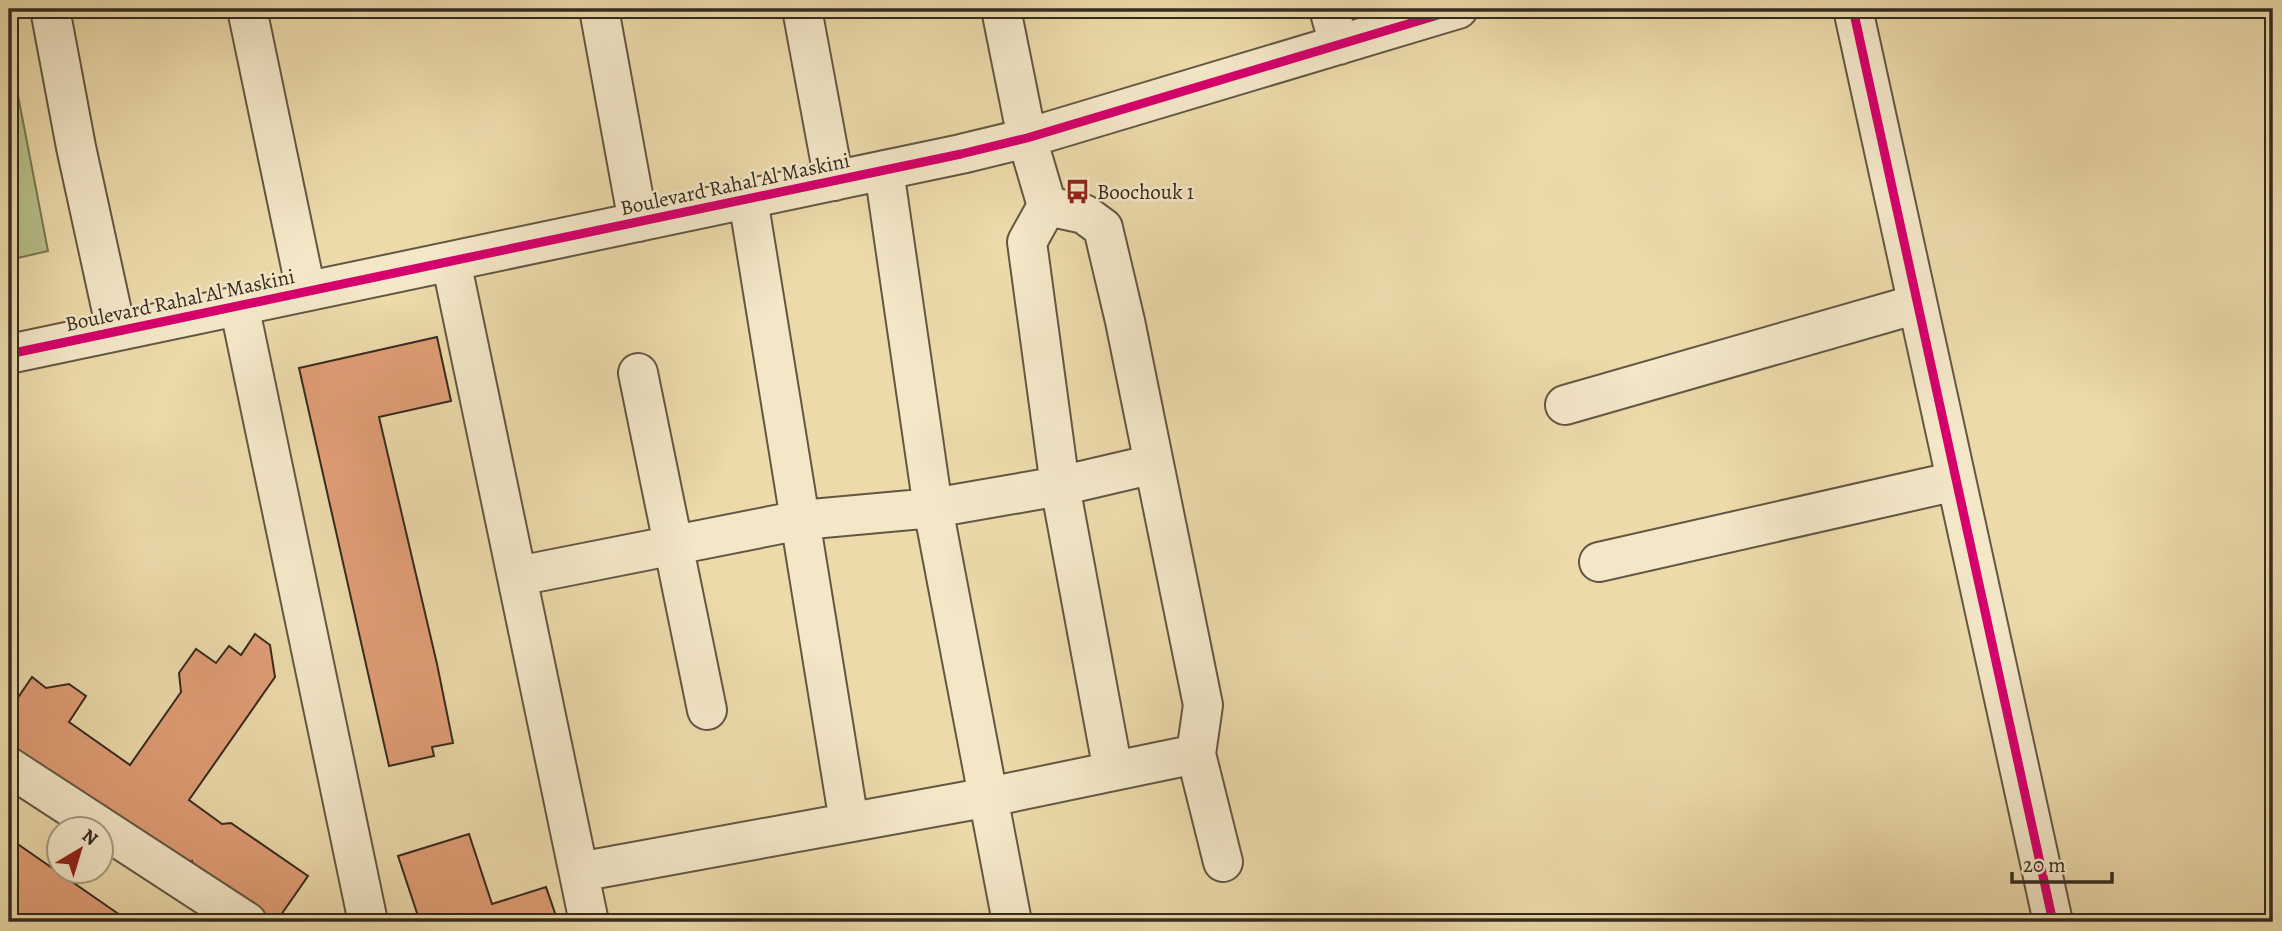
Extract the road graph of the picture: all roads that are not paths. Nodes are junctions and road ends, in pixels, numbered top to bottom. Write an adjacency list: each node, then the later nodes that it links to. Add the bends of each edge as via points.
1 (50, 9): 20 (street)
2 (247, 9): 17 (street)
3 (599, 9): 15 (street)
4 (802, 9): 12 (street)
5 (1001, 9): 10 (street)
6 (1311, 9): 9 (street, via 1329,9)
7 (1458, 9): 9 (street, Boulevard Rahal Al Maskini)
8 (1853, 9): 18 (street)
9 (1339, 45): 10 (street, Boulevard Rahal Al Maskini)
10 (1027, 138): 11 (street, Boulevard Rahal Al Maskini); 14 (street)
11 (884, 170): 12 (street, Boulevard Rahal Al Maskini); 27 (street)
12 (834, 181): 13 (street, Boulevard Rahal Al Maskini)
13 (748, 199): 15 (street, Boulevard Rahal Al Maskini); 28 (street)
14 (1047, 206): 24 (street, via 1084,214 1103,228); 26 (street, via 1027,242)
15 (638, 222): 16 (street, Boulevard Rahal Al Maskini)
16 (452, 261): 17 (street, Boulevard Rahal Al Maskini); 31 (street)
17 (306, 291): 19 (street, Boulevard Rahal Al Maskini)
18 (1917, 304): 23 (street); 25 (street)
19 (239, 305): 20 (street, Boulevard Rahal Al Maskini); 41 (street)
20 (116, 330): 21 (street, Boulevard Rahal Al Maskini)
21 (9, 354)
22 (638, 373): 29 (street)
23 (1565, 405)
24 (1154, 464): 26 (street); 33 (street, via 1203,705)
25 (1955, 481): 30 (street); 44 (street)
26 (1060, 486): 27 (street); 35 (street)
27 (933, 508): 28 (street); 36 (street)
28 (802, 520): 29 (street); 37 (street)
29 (673, 545): 31 (street); 32 (street)
30 (1599, 562)
31 (517, 576): 39 (street)
32 (707, 710)
33 (1196, 754): 35 (street); 38 (street)
34 (9, 767): 40 (street)
35 (1113, 771): 36 (street)
36 (989, 797): 37 (street); 43 (street)
37 (849, 822): 39 (street)
38 (1223, 862)
39 (579, 872): 42 (street)
40 (247, 922)
41 (368, 922)
42 (589, 922)
43 (1012, 922)
44 (2053, 922)

